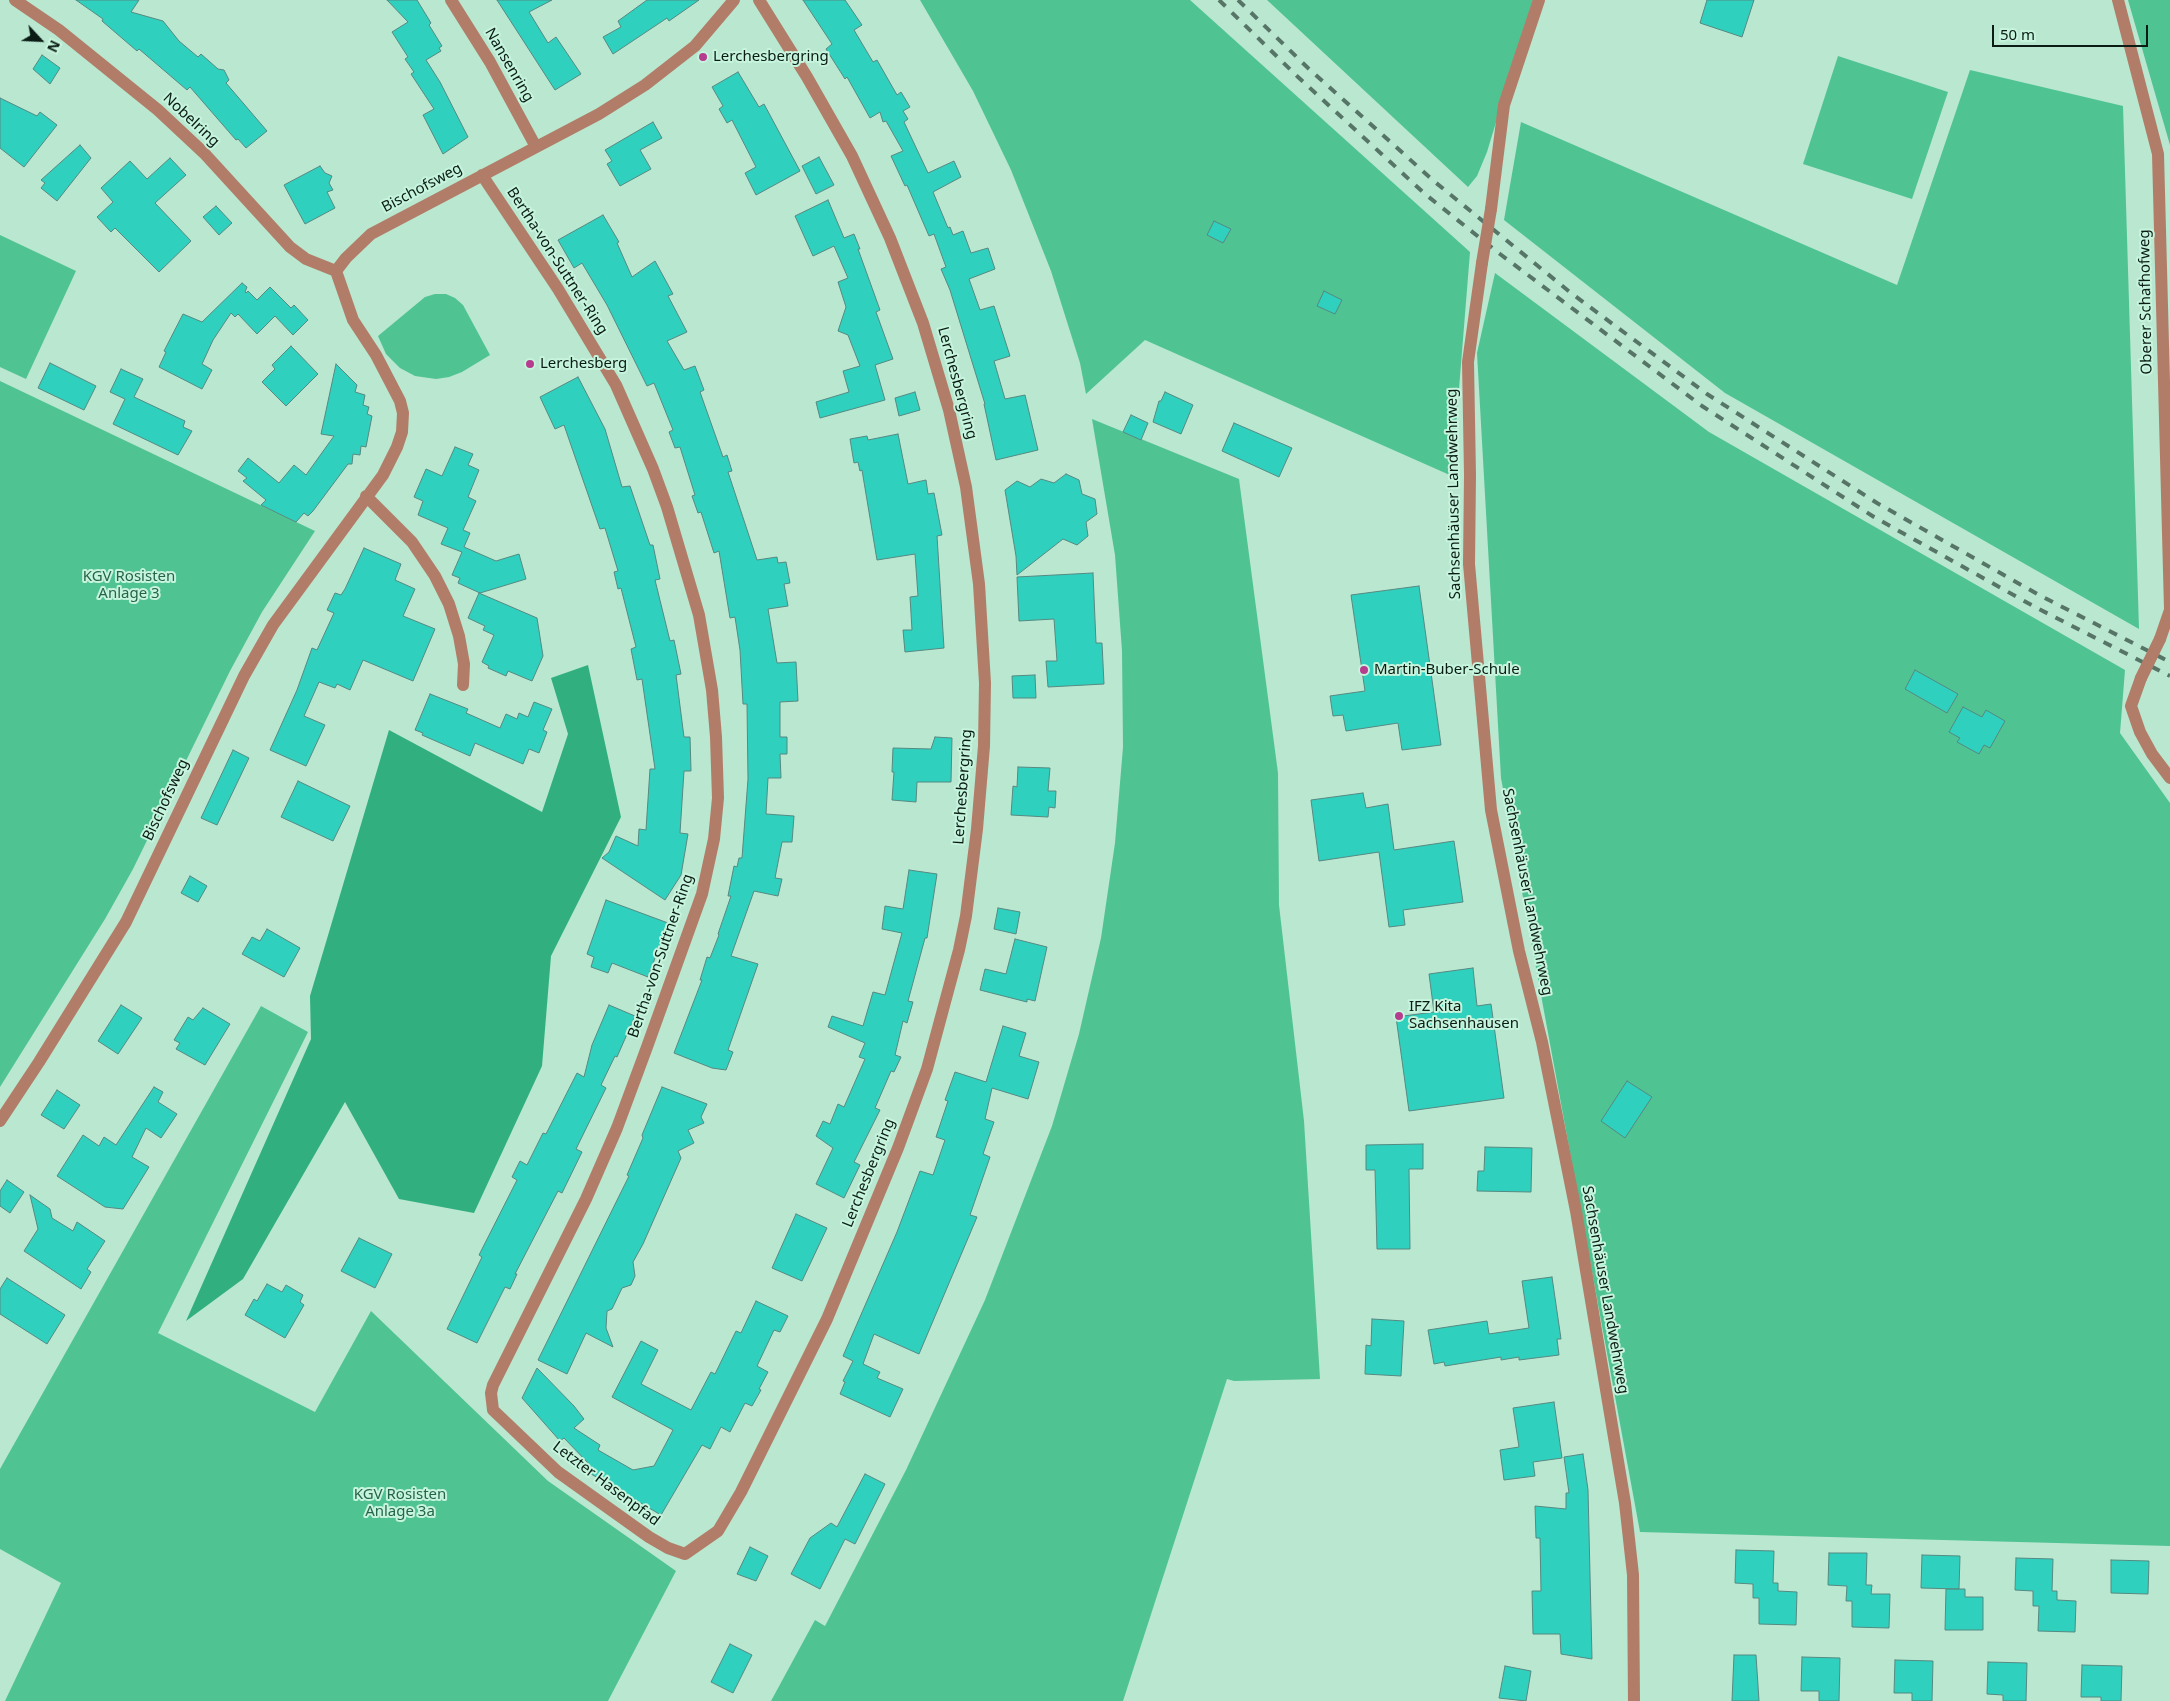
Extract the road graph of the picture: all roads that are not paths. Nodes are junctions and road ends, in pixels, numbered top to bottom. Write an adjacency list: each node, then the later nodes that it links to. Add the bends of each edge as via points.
1 (15, 0): 9 (street, Nobelring, via 59,30 158,110 204,153 290,247 306,259)
2 (450, 0): 7 (street, Nansenring, via 490,62)
3 (734, 0): 7 (street, Bischofsweg, via 695,46 645,85)
4 (759, 0): 16 (street, Lerchesbergring, via 843,141 883,222 923,322 942,384 966,487 979,584 985,683 984,746 977,829 959,950 927,1069 901,1140 827,1318 741,1492 718,1531)
5 (1539, 0): 17 (street, Sachsenhäuser Landwehrweg, bridge, via 1504,105 1468,362 1468,564 1491,810 1576,1211 1625,1504 1633,1576)
6 (2118, 0): 11 (street, Oberer Schafhofweg, via 2158,154)
7 (536, 147): 8 (street, Bischofsweg)
8 (482, 175): 9 (street, Bischofsweg, via 371,234); 15 (street, Bertha-von-Suttner-Ring, via 558,289 616,385 653,469 699,615 713,699 718,798 714,839 702,894 648,1047 586,1199 493,1385)
9 (336, 271): 10 (street, Bischofsweg, via 353,320 395,388 403,413 397,447 383,475)
10 (366, 496): 12 (street, via 412,542 435,576 449,604 459,636 464,664); 14 (street, Bischofsweg, via 273,625 244,676 126,922)
11 (2170, 610): 13 (street, Oberer Schafhofweg, bridge, via 2131,706 2140,732)
12 (463, 685)
13 (2170, 778)
14 (0, 1121)
15 (492, 1410): 16 (street, Letzter Hasenpfad, via 558,1472 648,1537)
16 (685, 1554)
17 (1634, 1701)

